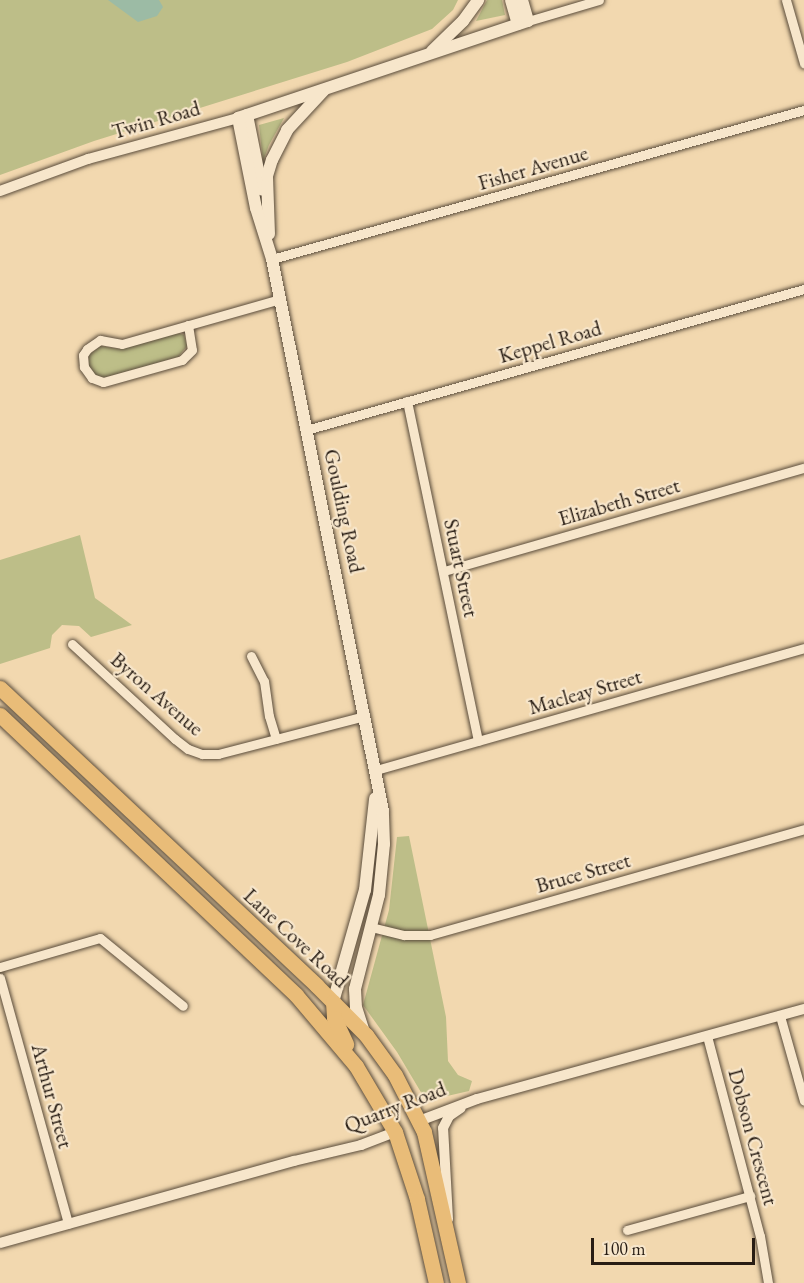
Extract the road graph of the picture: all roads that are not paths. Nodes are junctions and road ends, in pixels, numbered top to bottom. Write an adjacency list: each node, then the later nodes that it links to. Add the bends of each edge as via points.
1 (478, 0): 7 (main road, via 463,21)
2 (511, 0): 6 (main road)
3 (522, 0): 6 (main road)
4 (599, 0): 6 (street, Twin Road)
5 (786, 0): 8 (street)
6 (523, 22): 7 (main road, Twin Road)
7 (429, 54): 9 (main road, Twin Road)
8 (804, 63)
9 (324, 89): 11 (main road, Twin Road); 12 (main road, Twin Road)
10 (804, 110): 15 (street, Fisher Avenue)
11 (242, 116): 13 (street, Twin Road, via 88,159); 14 (main road); 15 (main road, Goulding Road, via 256,208)
12 (279, 143): 14 (main road, Goulding Road, via 267,176)
13 (0, 191)
14 (267, 206): 15 (main road, Goulding Road)
15 (272, 259): 17 (main road, Goulding Road)
16 (804, 289): 19 (street, Keppel Road)
17 (280, 299): 18 (street); 20 (main road, Goulding Road)
18 (188, 325): 18 (street, via 192,350 182,360 103,382 92,378 84,367 83,355 100,340 122,344)
19 (407, 402): 20 (street, Keppel Road); 22 (street, Stuart Street)
20 (306, 430): 28 (main road, Goulding Road)
21 (804, 468): 22 (street, Elizabeth Street)
22 (444, 571): 30 (street, Stuart Street)
23 (72, 644): 29 (street, Byron Avenue, via 188,749 218,754)
24 (804, 648): 30 (street, Macleay Street)
25 (251, 656): 29 (street, via 264,681)
26 (0, 688): 37 (highway, Lane Cove Road)
27 (0, 715): 43 (highway, Lane Cove Road, via 296,995)
28 (365, 716): 29 (street, Byron Avenue); 31 (main road, Goulding Road)
29 (276, 739)
30 (478, 741): 31 (street, Macleay Street)
31 (376, 771): 33 (main road, Goulding Road, via 369,863); 34 (main road, Goulding Road, via 384,844)
32 (804, 829): 34 (street, Bruce Street, via 430,935 404,935)
33 (357, 923): 34 (main road); 37 (main road, Goulding Road)
34 (371, 927): 41 (main road, Goulding Road, via 355,989 356,1008)
35 (0, 967): 38 (street, via 100,938)
36 (0, 978): 49 (street, Arthur Street)
37 (333, 1002): 41 (highway, Lane Cove Road); 43 (highway, via 334,1018)
38 (183, 1006)
39 (804, 1009): 40 (street, Quarry Road)
40 (780, 1016): 42 (street, Quarry Road); 45 (street)
41 (366, 1035): 46 (highway, Lane Cove Road, via 395,1075)
42 (707, 1036): 44 (street, Quarry Road); 48 (street, Dobson Crescent)
43 (356, 1066): 47 (highway, Lane Cove Road)
44 (477, 1099): 46 (street, Quarry Road); 51 (street, via 453,1113 444,1124)
45 (804, 1101)
46 (419, 1121): 47 (highway, Quarry Road); 51 (highway, Lane Cove Road, via 428,1143)
47 (395, 1132): 49 (street, Quarry Road, via 361,1145); 53 (highway, Lane Cove Road, via 417,1199)
48 (750, 1196): 50 (street); 55 (street, Dobson Crescent)
49 (68, 1224): 52 (street, Quarry Road)
50 (627, 1230)
51 (447, 1233): 54 (highway, Lane Cove Road)
52 (0, 1243)
53 (436, 1283)
54 (458, 1283)
55 (768, 1283)

